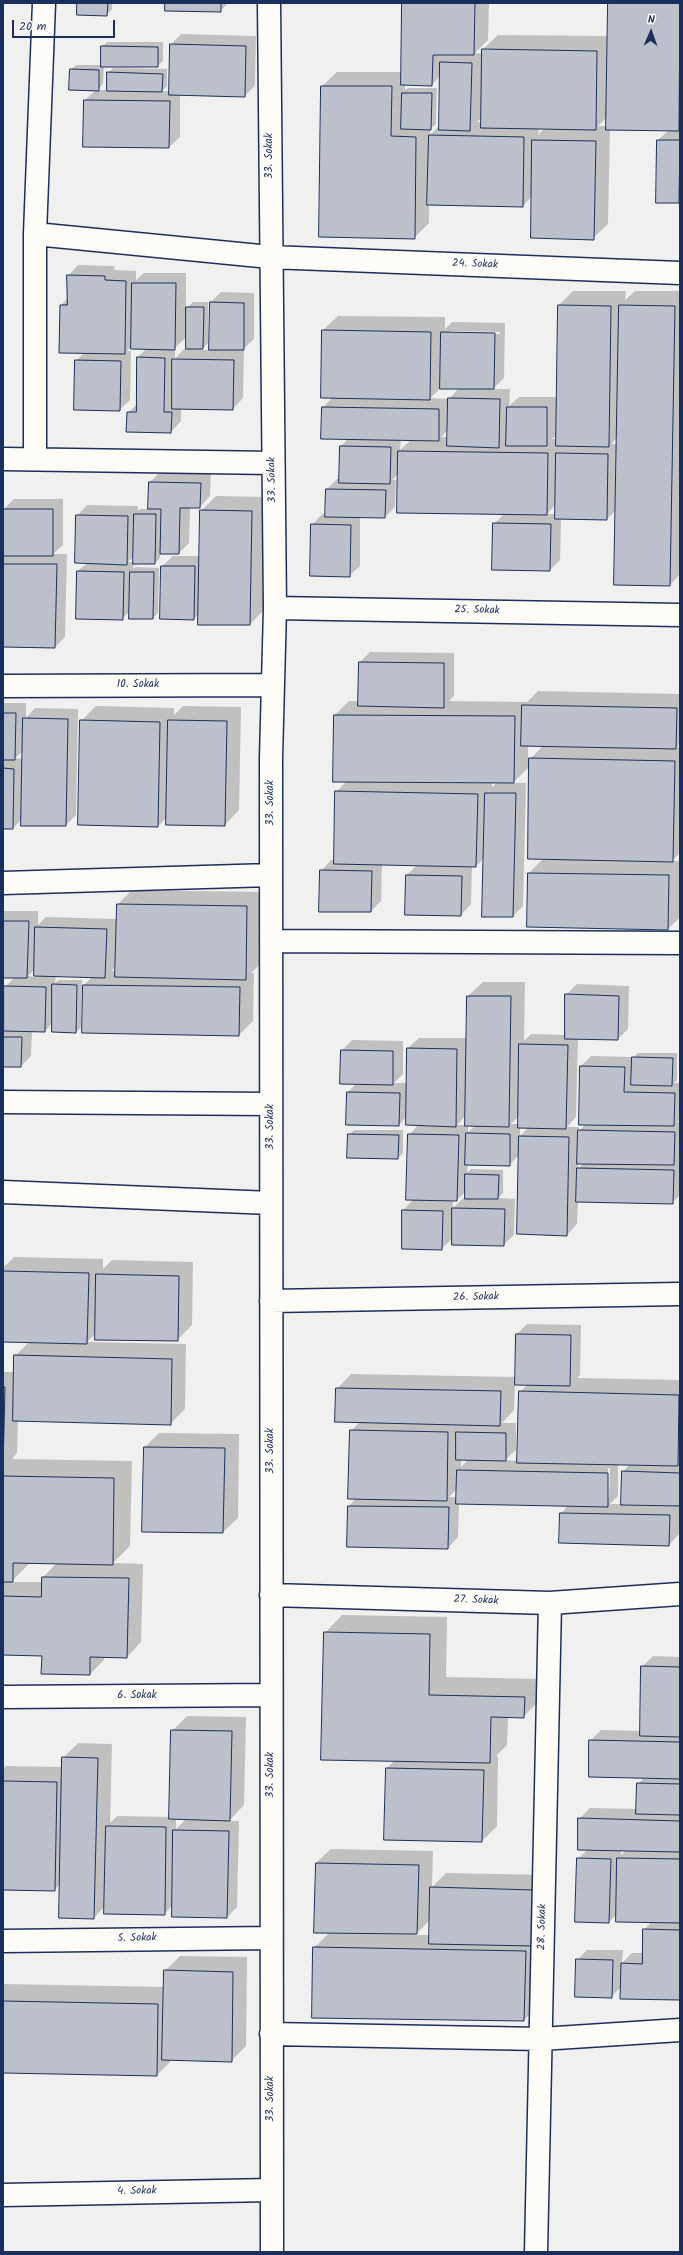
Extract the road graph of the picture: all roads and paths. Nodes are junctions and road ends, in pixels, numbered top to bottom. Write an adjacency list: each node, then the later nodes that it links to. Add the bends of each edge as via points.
1 (44, 3): 3 (street)
2 (269, 3): 4 (street, 33. Sokak)
3 (35, 234): 4 (street, 24. Sokak); 6 (street)
4 (270, 257): 5 (street, 24. Sokak); 8 (street, 33. Sokak)
5 (680, 273)
6 (35, 458): 7 (street); 8 (street)
7 (3, 459)
8 (273, 463): 9 (street, 33. Sokak)
9 (275, 608): 10 (street, 25. Sokak); 11 (street, 33. Sokak)
10 (680, 615)
11 (273, 685): 12 (street, 10. Sokak); 13 (street, 33. Sokak)
12 (3, 686)
13 (271, 875): 14 (street); 15 (street, 33. Sokak)
14 (3, 883)
15 (271, 941): 16 (street); 18 (street, 33. Sokak)
16 (680, 942)
17 (3, 1102): 18 (street)
18 (271, 1104): 20 (street, 33. Sokak)
19 (3, 1192): 20 (street)
20 (271, 1203): 22 (street, 33. Sokak)
21 (680, 1294): 22 (street, 26. Sokak)
22 (271, 1301): 24 (street, 33. Sokak)
23 (680, 1594): 25 (street, 27. Sokak)
24 (271, 1595): 25 (street, 27. Sokak); 26 (street, 33. Sokak)
25 (550, 1603): 32 (street, 28. Sokak)
26 (271, 1695): 27 (street, 6. Sokak); 28 (street, 33. Sokak)
27 (3, 1697)
28 (271, 1938): 29 (street, 5. Sokak); 31 (street, 33. Sokak)
29 (3, 1941)
30 (680, 2030): 32 (street)
31 (271, 2034): 32 (street); 33 (street, 33. Sokak)
32 (541, 2039): 36 (street, 28. Sokak)
33 (272, 2190): 34 (street, 4. Sokak); 35 (street, 33. Sokak)
34 (3, 2194)
35 (272, 2252)
36 (536, 2252)

